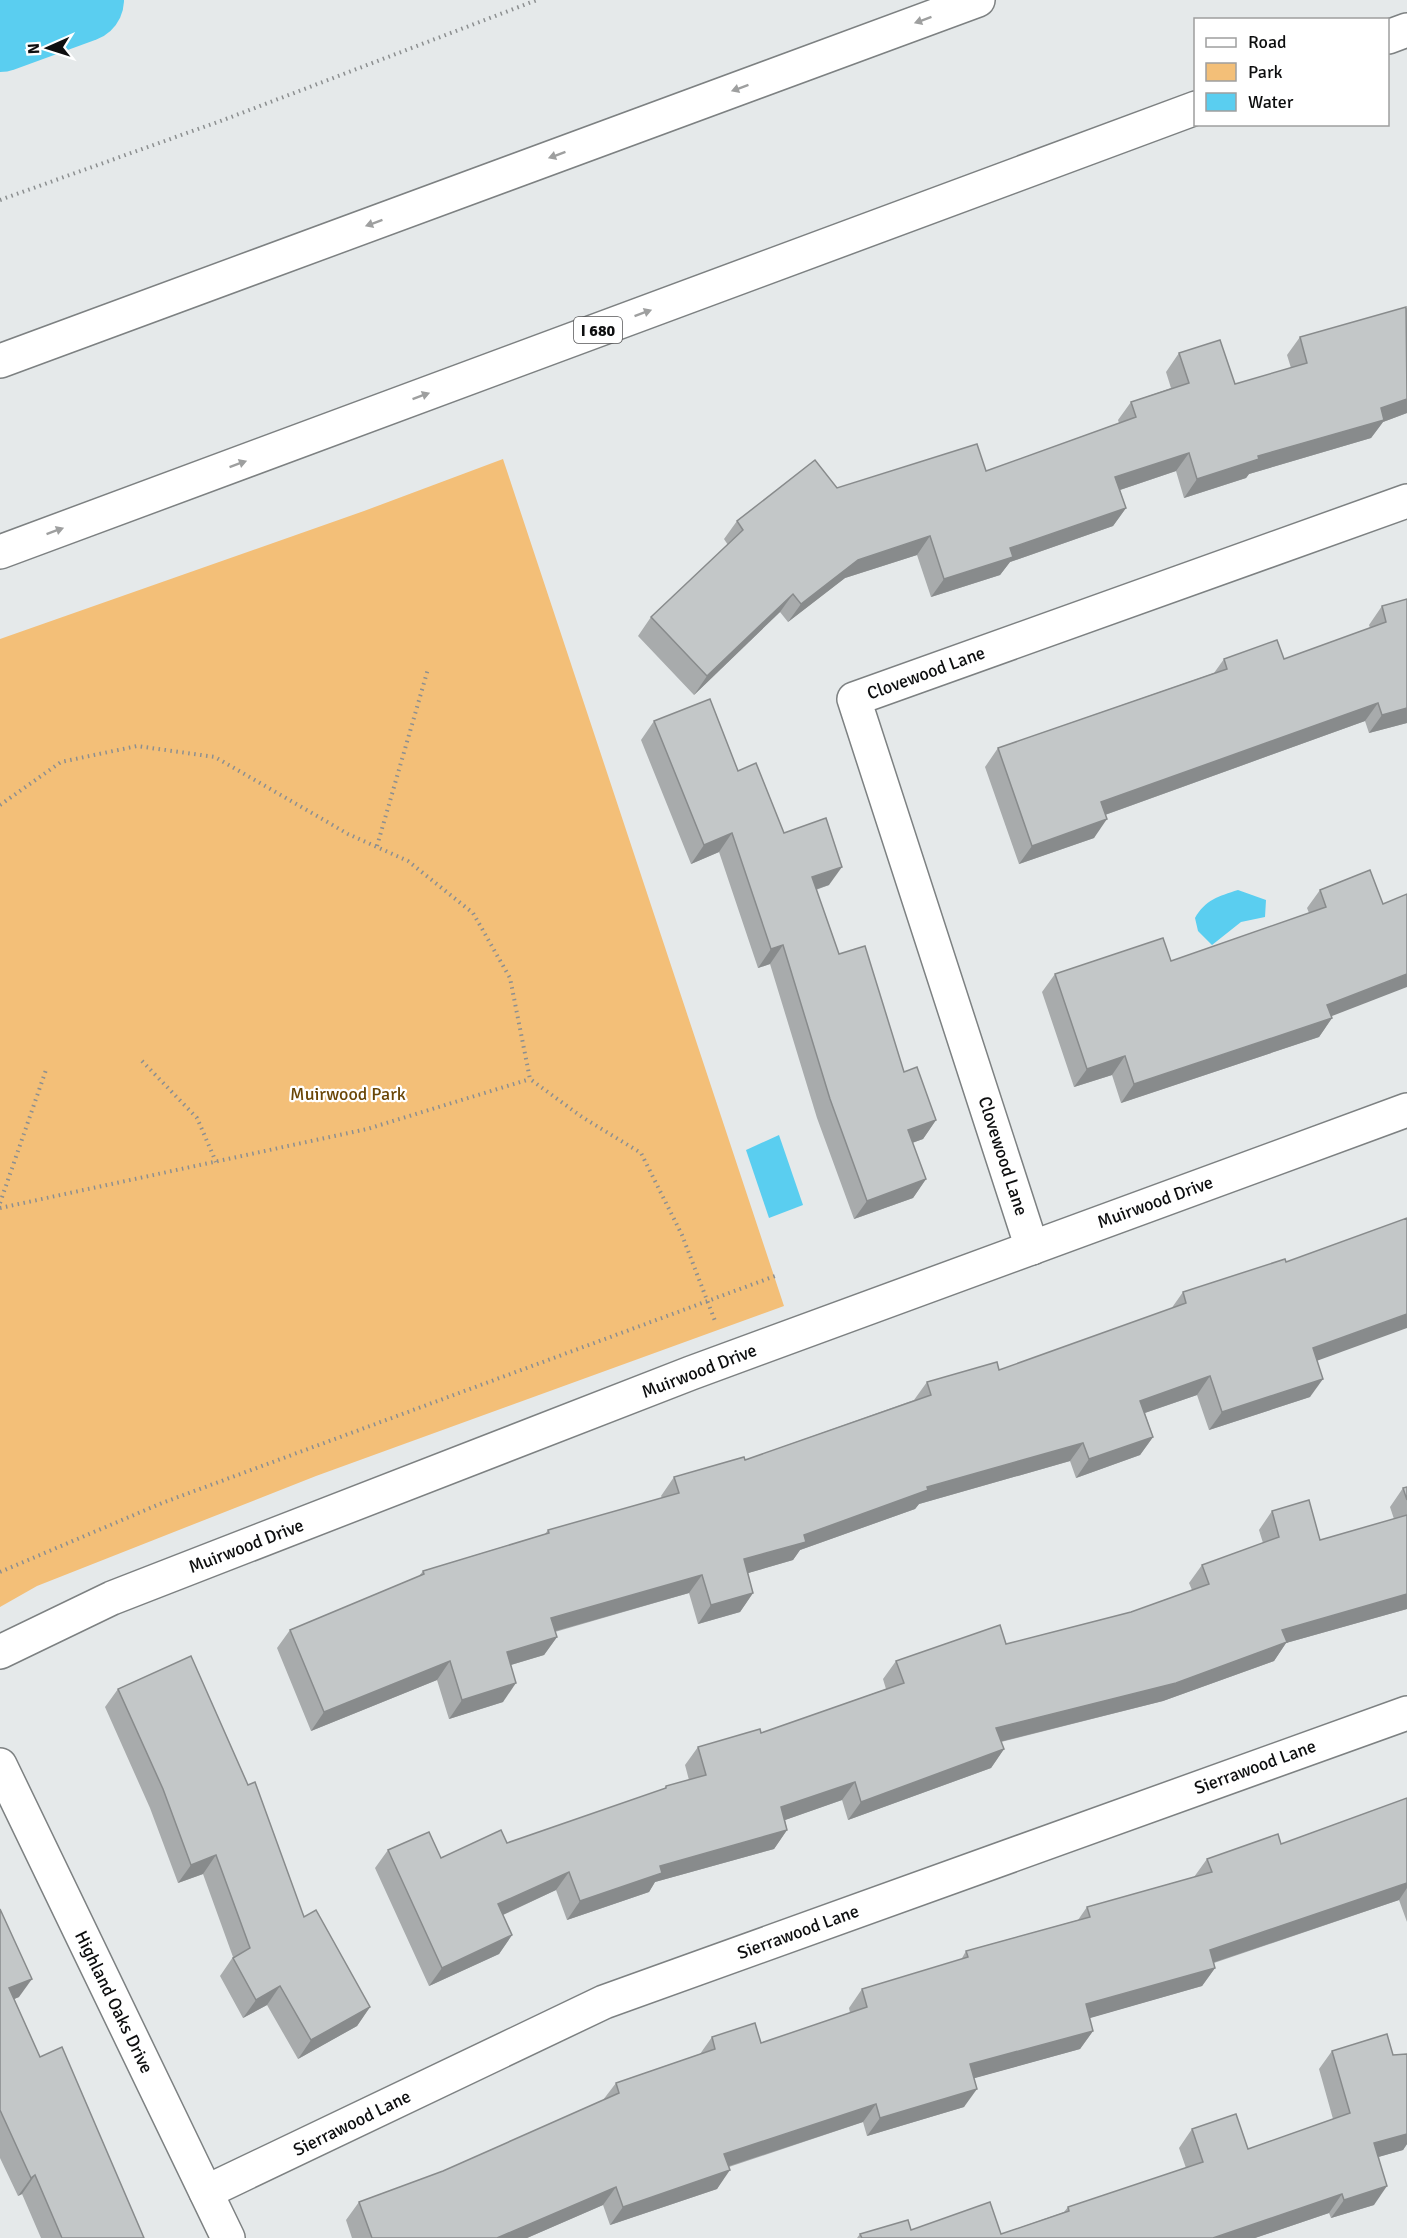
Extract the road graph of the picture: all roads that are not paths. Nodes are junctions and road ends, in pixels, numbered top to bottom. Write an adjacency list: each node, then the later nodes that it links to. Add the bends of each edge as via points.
1 (978, 0): 5 (main road, one-way to 5)
2 (1407, 30): 3 (main road)
3 (1389, 37)
4 (1194, 109): 7 (main road, I 680, one-way to 4)
5 (0, 361)
6 (1407, 501): 9 (main road, Clovewood Lane, via 854,699)
7 (0, 552)
8 (1407, 1110): 9 (main road, Muirwood Drive)
9 (1032, 1248): 10 (main road, Muirwood Drive, via 691,1373 112,1598)
10 (0, 1653)
11 (1407, 1713): 13 (main road, Sierrawood Lane, via 604,2002)
12 (0, 1765): 13 (main road, Highland Oaks Drive)
13 (206, 2192): 14 (main road, Highland Oaks Drive)
14 (228, 2238)

